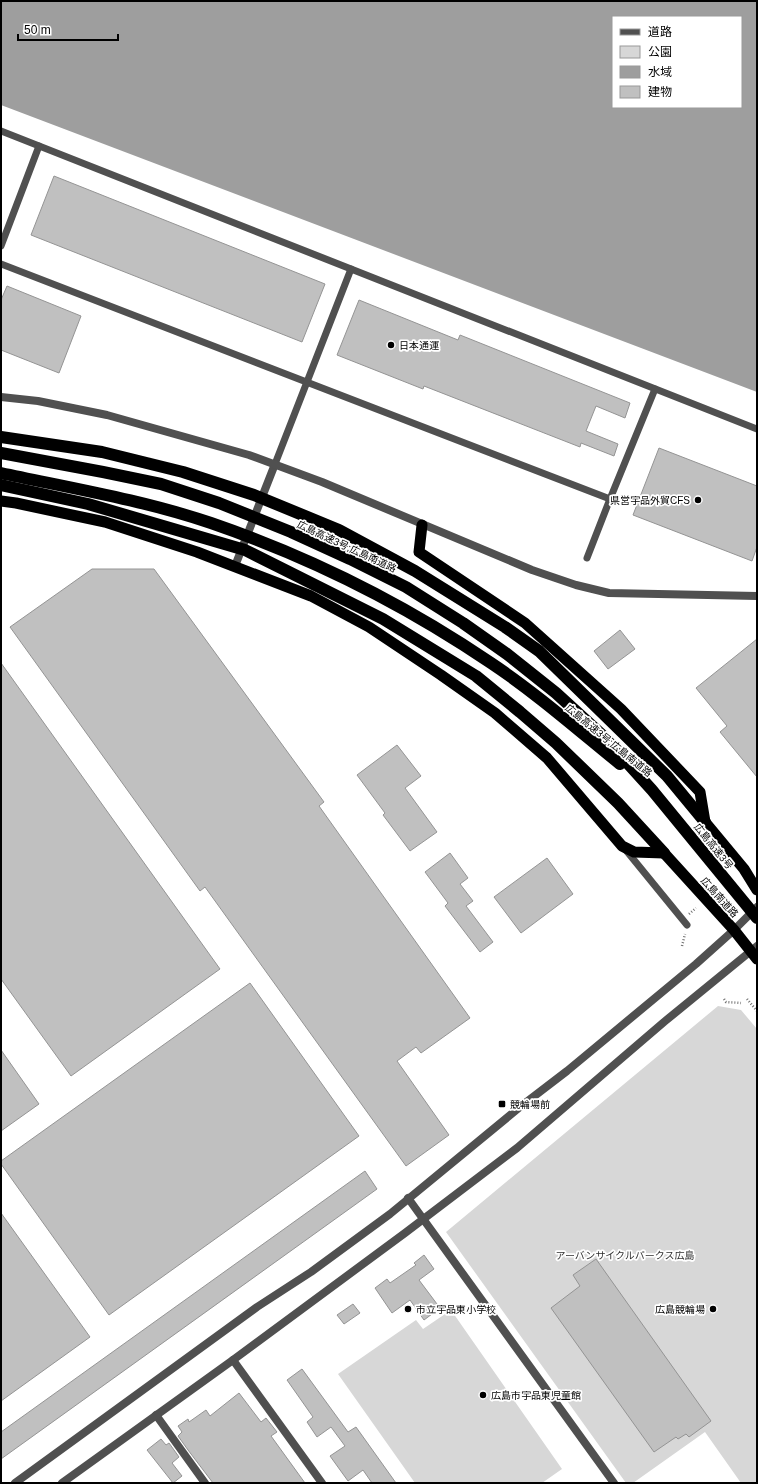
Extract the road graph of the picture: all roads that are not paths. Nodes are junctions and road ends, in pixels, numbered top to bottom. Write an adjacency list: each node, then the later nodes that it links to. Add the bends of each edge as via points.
1 (1, 131): 2 (lane)
2 (39, 146): 3 (lane); 5 (lane)
3 (1, 246)
4 (1, 264): 6 (lane)
5 (351, 269): 6 (lane); 7 (lane)
6 (306, 382): 12 (lane); 15 (lane)
7 (655, 389): 9 (lane); 15 (lane)
8 (1, 397): 12 (street, via 38,401 107,415)
9 (757, 429)
10 (1, 436): 22 (highway, via 102,452 183,472 254,495 339,530 415,571 505,627 539,652 666,776)
11 (1, 453): 21 (highway, 広島高速3号;広島南道路, via 161,484 219,503 291,532 406,587 501,649 556,693 603,736)
12 (274, 464): 17 (street); 19 (street)
13 (1, 473): 21 (highway, 広島高速3号;広島南道路, via 140,502 211,523 289,553 357,584 427,622 492,664 550,707)
14 (1, 485): 24 (highway, via 88,504 245,550 383,619 476,676 520,712 607,792)
15 (610, 499): 18 (lane)
16 (1, 501): 19 (highway, via 105,522)
17 (422, 525): 20 (street, via 532,570 576,585 609,592); 22 (highway, via 420,552 525,623 621,709 700,792)
18 (588, 558)
19 (235, 566): 23 (highway, via 311,596 369,627 495,713 548,758)
20 (757, 596)
21 (652, 790): 27 (highway, 広島高速3号)
22 (705, 822): 25 (highway, via 744,869)
23 (622, 846): 24 (highway, via 634,852); 28 (lane)
24 (664, 852): 29 (highway, 広島南道路)
25 (757, 890)
26 (757, 907): 29 (street)
27 (757, 918)
28 (687, 924)
29 (734, 930): 30 (highway, 広島南道路); 31 (street, via 567,1071)
30 (755, 953): 32 (street, via 711,983 517,1148)
31 (408, 1198): 32 (street); 36 (street, via 311,1272 256,1307)
32 (423, 1219): 33 (street); 39 (street)
33 (233, 1360): 34 (street); 38 (street)
34 (156, 1415): 35 (street); 37 (street)
35 (66, 1482)
36 (14, 1483)
37 (205, 1483)
38 (322, 1483)
39 (614, 1483)

